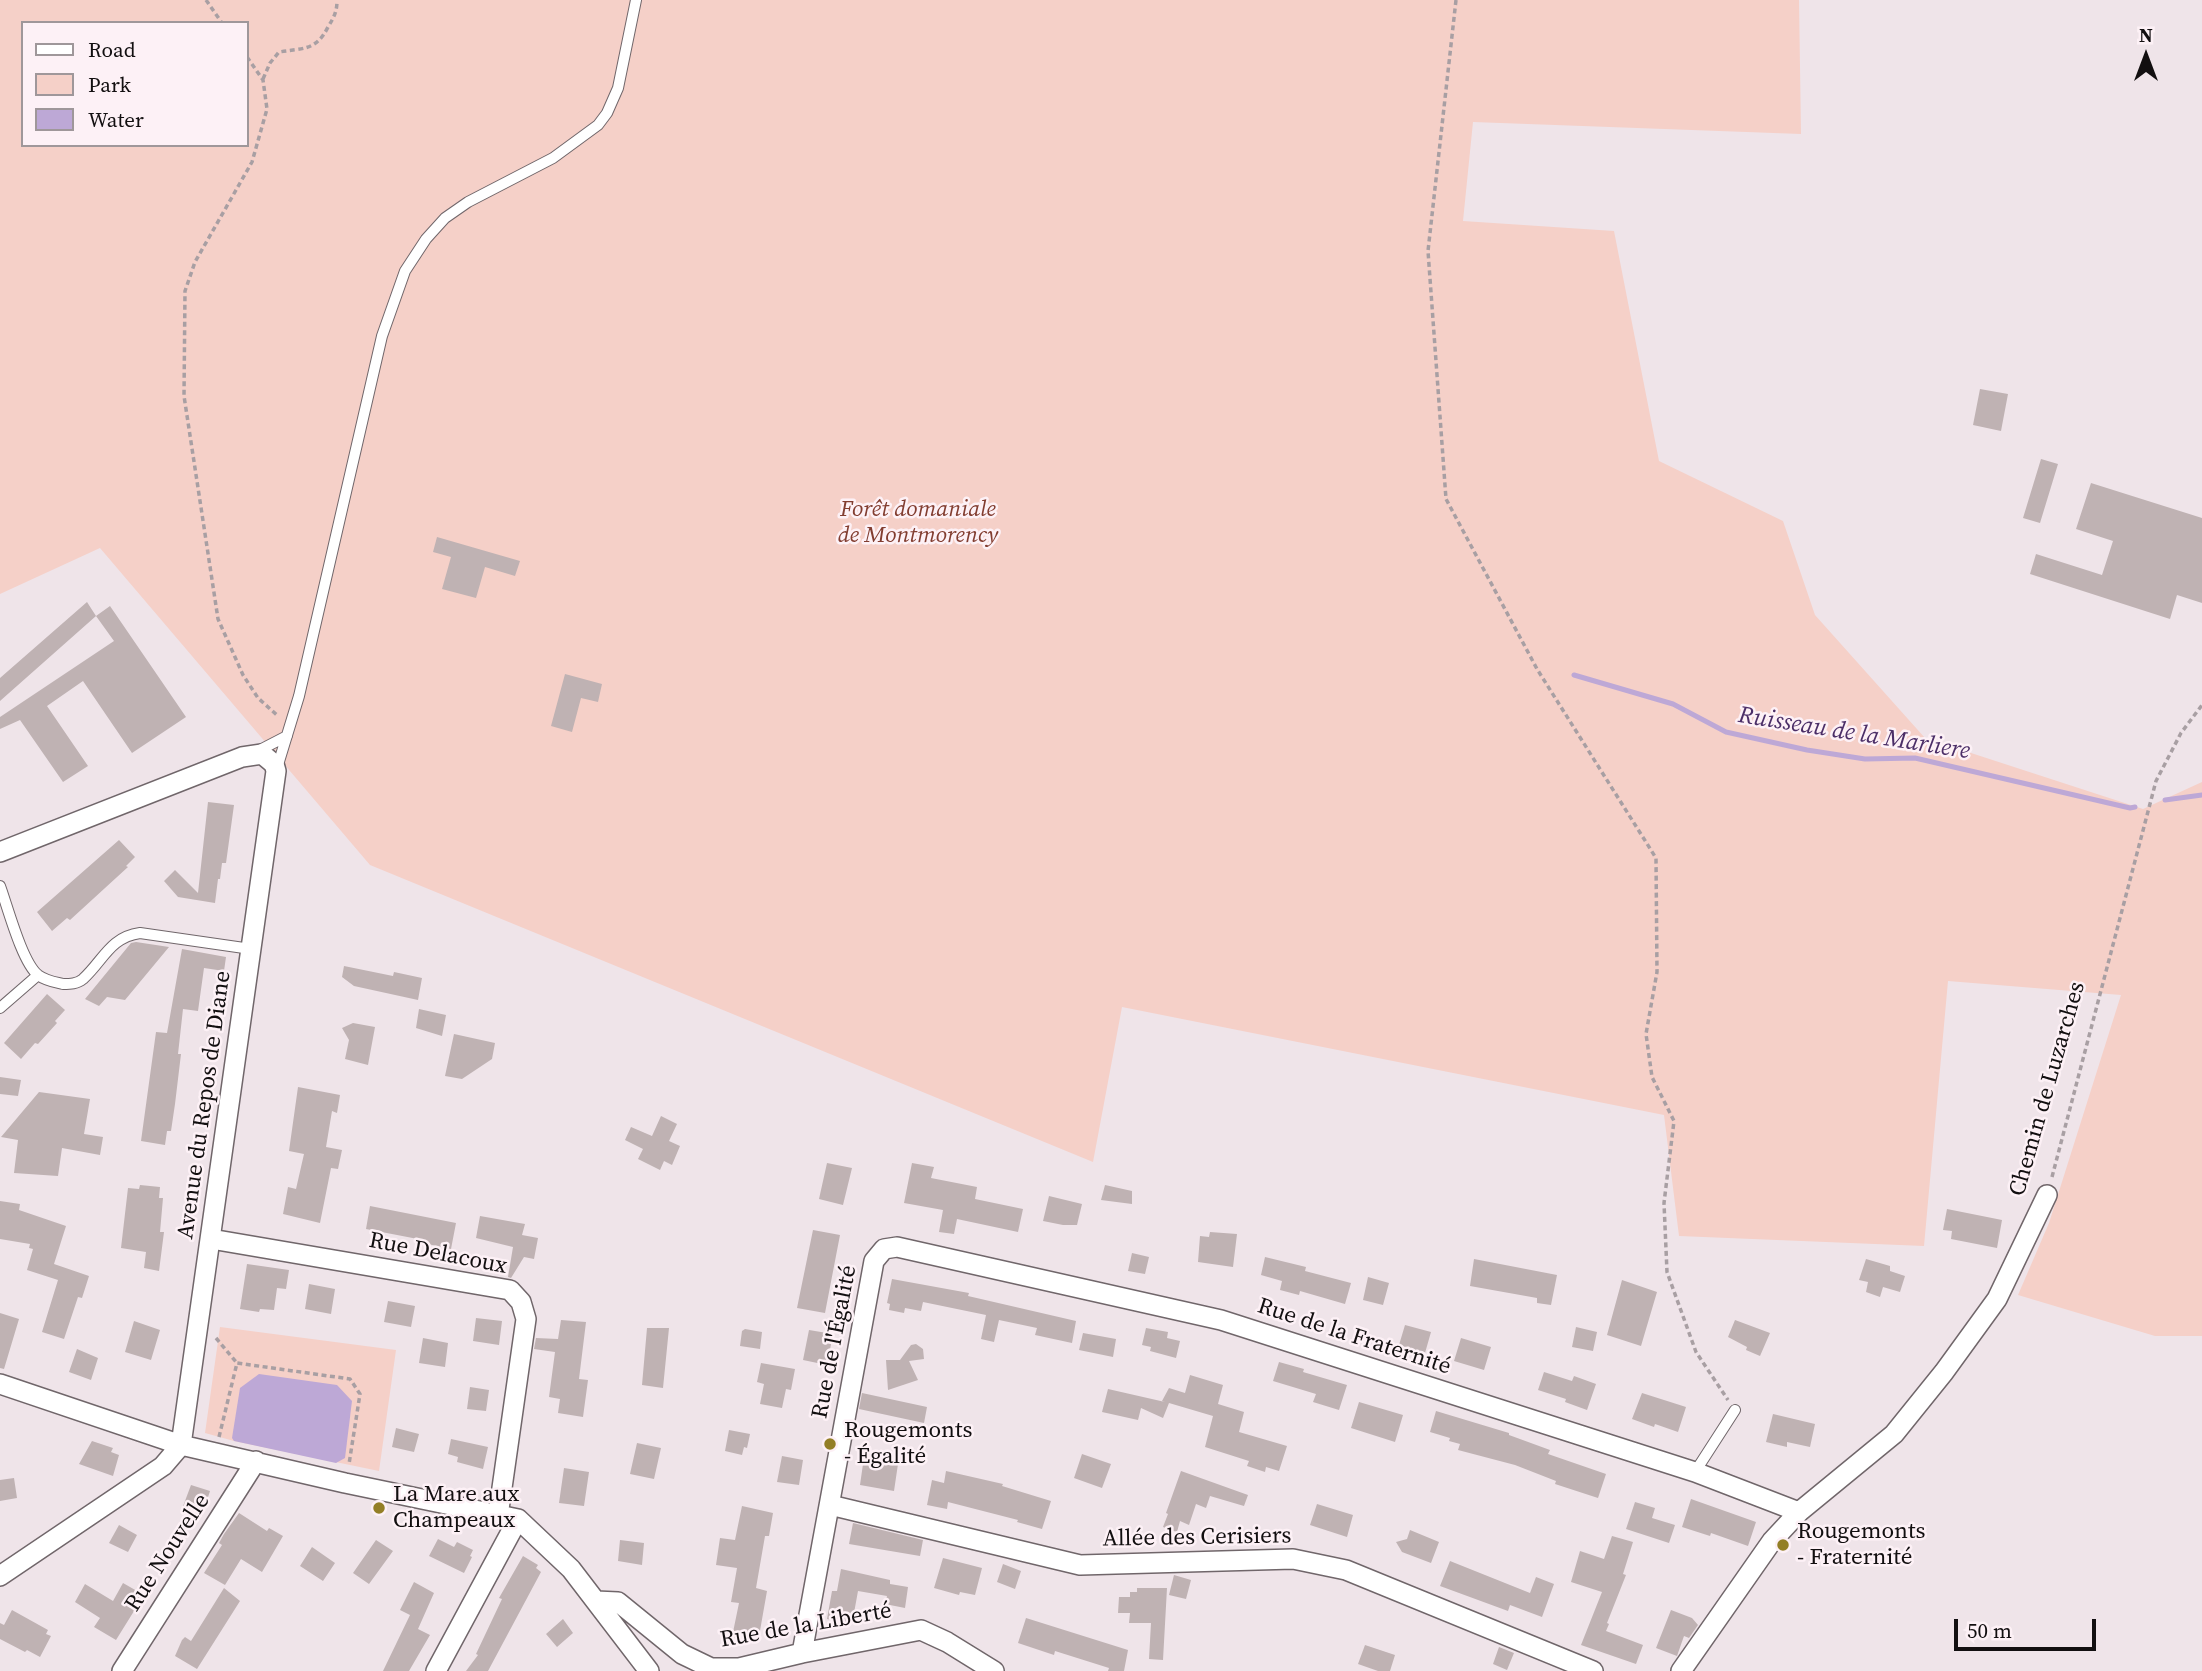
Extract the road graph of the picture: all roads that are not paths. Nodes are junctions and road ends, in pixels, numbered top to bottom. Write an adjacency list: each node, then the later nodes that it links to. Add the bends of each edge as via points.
1 (636, 0): 2 (lane, via 618,88 598,125 553,158 445,218 405,271 382,336)
2 (288, 732): 3 (lane); 4 (lane)
3 (252, 754): 4 (street, via 268,757); 5 (street)
4 (276, 771): 7 (street, Avenue du Repos de Diane)
5 (0, 852)
6 (0, 886): 8 (lane, via 28,965)
7 (251, 949): 8 (lane, via 126,934 81,981 50,982); 11 (street, Avenue du Repos de Diane)
8 (38, 975): 9 (lane)
9 (0, 1008)
10 (2047, 1195): 19 (street, Chemin de Luzarches, via 1997,1299 1944,1372 1894,1434)
11 (211, 1239): 15 (street, Avenue du Repos de Diane); 20 (street, Rue Delacoux, via 510,1290 521,1302 526,1319)
12 (884, 1249): 17 (street, Rue de la Fraternité, via 897,1247 1221,1320); 18 (street, Rue de l'Égalité, via 874,1261)
13 (0, 1384): 15 (street)
14 (1735, 1410): 17 (lane)
15 (181, 1444): 16 (street); 22 (street, via 163,1466)
16 (256, 1461): 20 (street); 25 (street, Rue Nouvelle)
17 (1695, 1472): 19 (street, Rue de la Fraternité)
18 (830, 1505): 24 (street, Rue de l'Égalité); 29 (street, Allée des Cerisiers, via 1080,1565 1293,1559 1346,1570)
19 (1799, 1512): 30 (street, Chemin de Luzarches, via 1772,1541)
20 (498, 1516): 21 (street)
21 (519, 1519): 23 (street, via 571,1569); 26 (street)
22 (0, 1576)
23 (596, 1601): 24 (street, Rue de la Liberté, via 618,1602 681,1654 711,1668 739,1668); 27 (street)
24 (802, 1653): 28 (street, Rue de la Liberté, via 921,1630)
25 (122, 1671)
26 (436, 1671)
27 (649, 1671)
28 (994, 1671)
29 (1593, 1671)
30 (1681, 1671)

